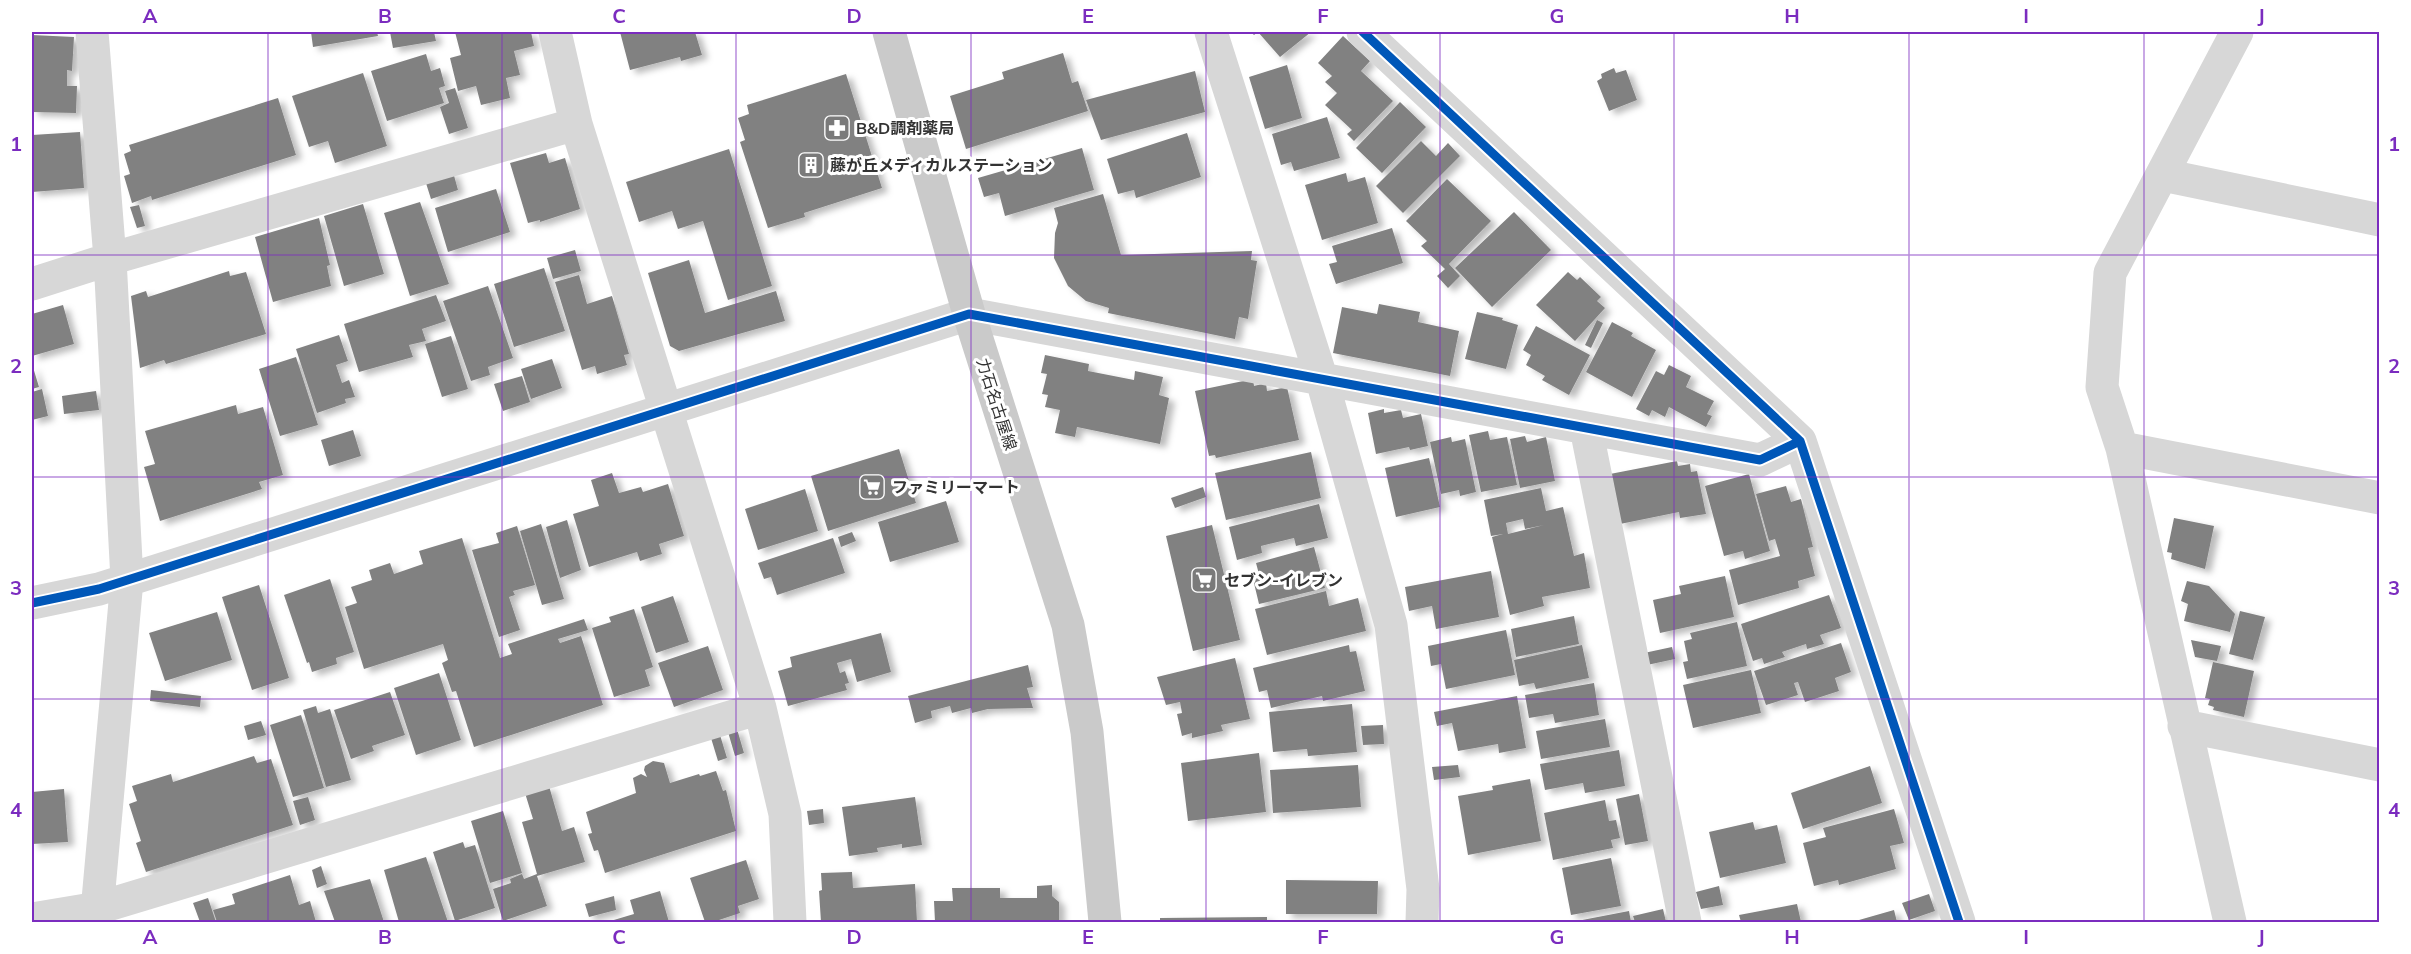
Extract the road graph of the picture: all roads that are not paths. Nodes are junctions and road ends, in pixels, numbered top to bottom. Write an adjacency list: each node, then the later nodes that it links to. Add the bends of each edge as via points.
1 (92, 32): 10 (street)
2 (555, 32): 7 (street)
3 (889, 32): 12 (main road, 力石名古屋線)
4 (1211, 32): 13 (street)
5 (1364, 32): 16 (street)
6 (2237, 32): 8 (street)
7 (576, 124): 10 (street); 14 (street)
8 (2163, 175): 9 (street); 17 (street, via 2110,273 2102,387)
9 (2379, 220)
10 (110, 259): 11 (street); 19 (street)
11 (32, 284)
12 (969, 314): 13 (street); 14 (street); 27 (main road, 力石名古屋線, via 1068,625 1087,732)
13 (1322, 380): 15 (street); 28 (street, via 1391,625 1423,889)
14 (666, 409): 19 (street); 21 (street)
15 (1586, 428): 16 (street, via 1761,460); 29 (street)
16 (1800, 441): 30 (street)
17 (2122, 448): 18 (street); 22 (street)
18 (2379, 498)
19 (127, 580): 20 (street); 24 (street)
20 (32, 603)
21 (760, 708): 24 (street); 26 (street, via 785,814)
22 (2184, 726): 23 (street); 31 (street)
23 (2379, 765)
24 (97, 915): 25 (street)
25 (32, 919)
26 (790, 922)
27 (1105, 922)
28 (1422, 922)
29 (1685, 922)
30 (1959, 922)
31 (2230, 922)

